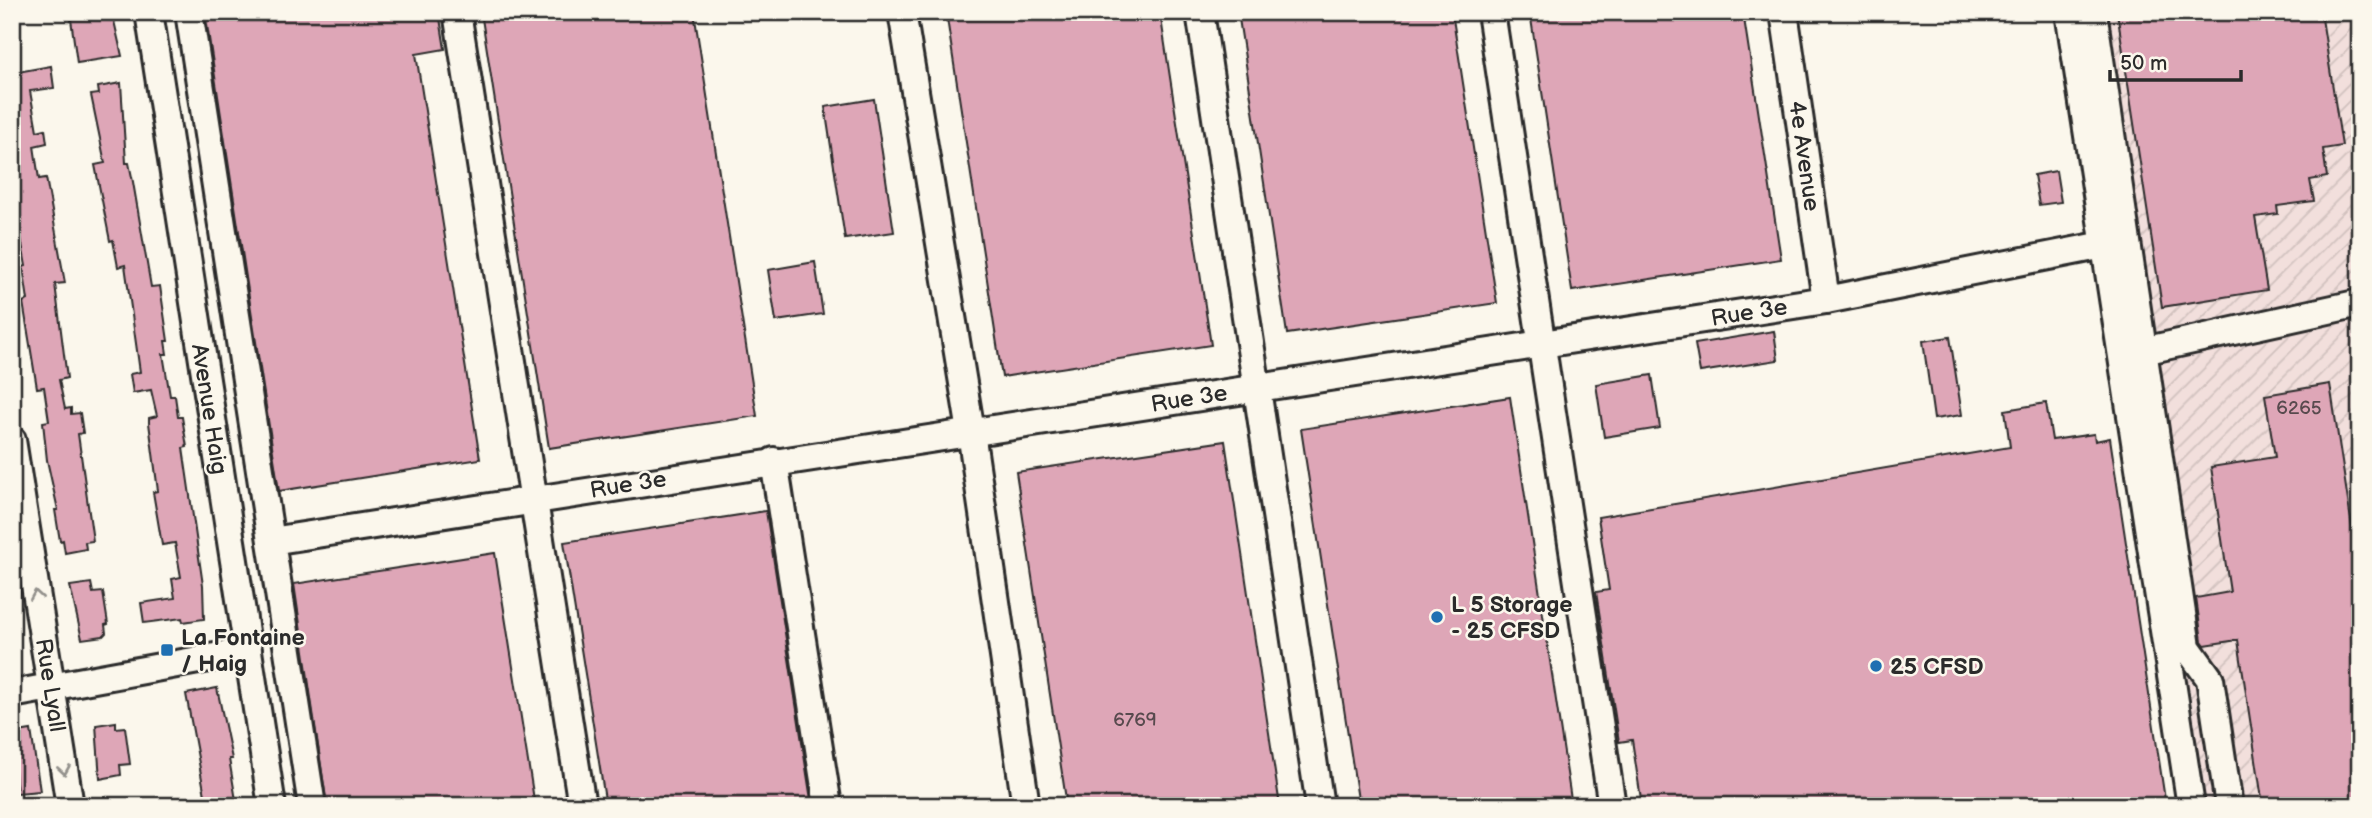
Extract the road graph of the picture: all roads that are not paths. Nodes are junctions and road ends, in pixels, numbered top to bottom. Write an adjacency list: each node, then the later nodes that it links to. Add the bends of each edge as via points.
1 (149, 12): 21 (street, Avenue Haig)
2 (189, 12): 20 (street)
3 (457, 12): 19 (street)
4 (902, 12): 16 (street)
5 (1200, 12): 15 (street)
6 (1491, 12): 13 (street)
7 (1784, 12): 11 (street, 4e Avenue)
8 (2069, 12): 10 (street)
9 (2093, 12): 14 (street)
10 (2104, 245): 11 (street, Rue 3e); 32 (street)
11 (1826, 300): 13 (street, Rue 3e)
12 (2360, 303): 14 (street)
13 (1542, 345): 15 (street, Rue 3e); 31 (street)
14 (2143, 351): 33 (street, via 2187,647 2210,679)
15 (1257, 388): 16 (street, Rue 3e); 30 (street)
16 (971, 432): 18 (street, Rue 3e); 29 (street)
17 (12, 440): 22 (street, Rue Lyall, one-way to 17)
18 (774, 461): 19 (street, Rue 3e); 28 (street)
19 (535, 498): 20 (street, Rue 3e); 27 (street)
20 (271, 541): 26 (street)
21 (248, 651): 22 (street); 25 (street, Avenue Haig)
22 (51, 686): 23 (street); 24 (street, Rue Lyall, one-way to 24)
23 (12, 694)
24 (70, 806)
25 (272, 806)
26 (312, 806)
27 (582, 806)
28 (828, 806)
29 (1026, 806)
30 (1320, 806)
31 (1612, 806)
32 (2191, 806)
33 (2229, 806)

